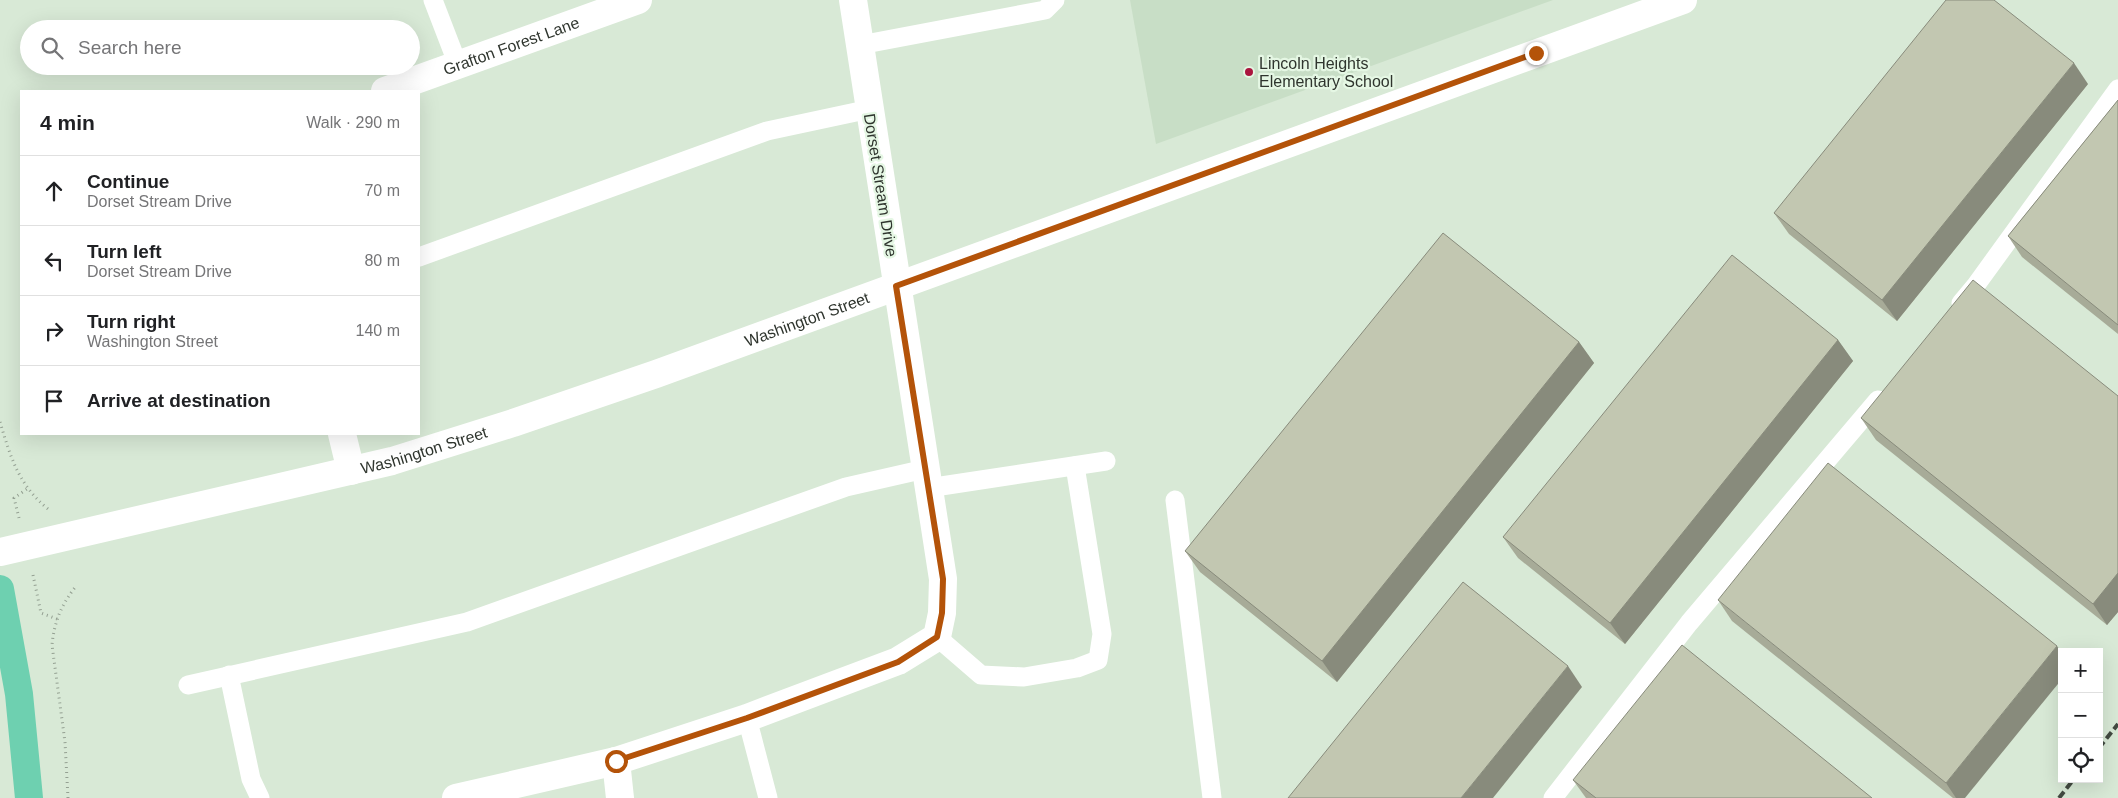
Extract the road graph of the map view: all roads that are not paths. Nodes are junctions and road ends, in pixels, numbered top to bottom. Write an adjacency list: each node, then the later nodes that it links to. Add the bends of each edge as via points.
1 (433, 0): 7 (lane)
2 (638, 0): 7 (street, Grafton Forest Lane)
3 (853, 0): 6 (street, Dorset Stream Drive)
4 (1055, 0): 6 (lane, via 1045,10)
5 (1683, 0): 12 (street, Washington Street)
6 (860, 45): 10 (street, Dorset Stream Drive)
7 (458, 65): 9 (street, Grafton Forest Lane)
8 (2118, 89): 13 (lane, via 1976,285)
9 (388, 90)
10 (870, 109): 11 (lane, via 767,131); 12 (street, Dorset Stream Drive)
11 (420, 257)
12 (896, 286): 18 (street, Washington Street, via 522,420); 19 (street, Dorset Stream Drive)
13 (1950, 315)
14 (1887, 390): 34 (lane, via 1690,623)
15 (342, 435): 18 (street)
16 (1106, 461): 17 (lane)
17 (1075, 466): 19 (lane); 23 (lane, via 1102,634 1098,660 1076,668 1024,677 981,675)
18 (351, 471): 21 (street, Washington Street)
19 (926, 478): 23 (street, Dorset Stream Drive, via 943,579 942,613); 24 (lane, via 846,487 467,622)
20 (1176, 500): 33 (lane)
21 (0, 552)
22 (0, 589): 28 (highway, via 18,694)
23 (937, 637): 26 (street, via 898,662)
24 (229, 675): 25 (lane); 29 (lane, via 251,779)
25 (188, 685)
26 (747, 718): 27 (street); 32 (lane)
27 (616, 761): 30 (street); 31 (street)
28 (29, 798)
29 (260, 798)
30 (456, 798)
31 (620, 798)
32 (768, 798)
33 (1212, 798)
34 (1553, 798)

